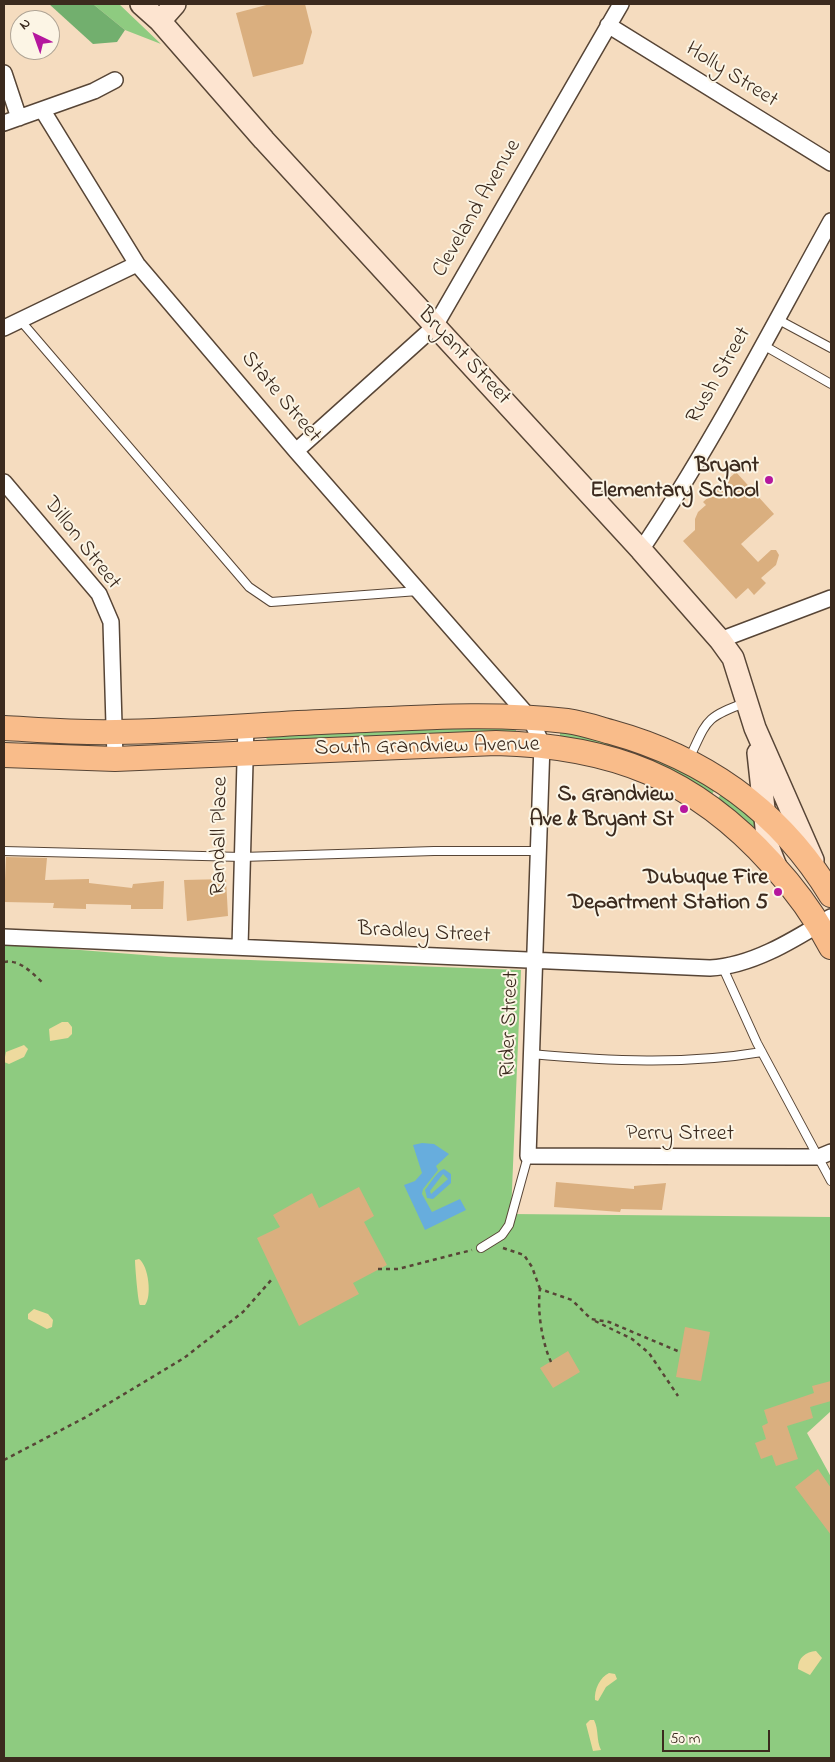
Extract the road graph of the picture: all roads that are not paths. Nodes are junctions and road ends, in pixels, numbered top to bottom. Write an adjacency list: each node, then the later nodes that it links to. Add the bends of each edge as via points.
1 (141, 4): 4 (main road, Bryant Street)
2 (175, 4): 4 (main road)
3 (621, 4): 5 (street, Cleveland Avenue)
4 (160, 21): 16 (main road, Bryant Street)
5 (608, 25): 11 (street, Holly Street); 16 (street, Cleveland Avenue)
6 (4, 74): 9 (street)
7 (116, 80): 8 (street)
8 (43, 111): 9 (street); 13 (street, State Street)
9 (19, 118): 10 (street)
10 (4, 123)
11 (831, 163)
12 (831, 221): 14 (street, Rush Street)
13 (137, 264): 15 (street); 21 (street, State Street)
14 (777, 319): 18 (street, Rush Street); 19 (lane)
15 (20, 320): 17 (street); 24 (lane, via 249,587 271,602)
16 (435, 326): 21 (street, Cleveland Avenue); 23 (main road, Bryant Street)
17 (4, 328)
18 (763, 345): 20 (lane); 23 (street, Rush Street, via 664,517)
19 (831, 348)
20 (831, 384)
21 (296, 451): 24 (street, State Street)
22 (4, 482): 33 (street, Dillon Street, via 99,594 111,622)
23 (641, 550): 26 (main road, Bryant Street)
24 (418, 591): 27 (street, State Street)
25 (831, 598): 26 (street)
26 (720, 640): 28 (main road, Bryant Street, via 733,658)
27 (509, 695): 29 (street, Rider Street)
28 (746, 702): 32 (main road, Bryant Street); 38 (lane, via 707,721)
29 (530, 718): 30 (main road, South Grandview Avenue, via 463,717); 34 (street, Rider Street); 38 (main road, South Grandview Avenue, via 570,721 634,738)
30 (246, 725): 33 (main road, South Grandview Avenue); 35 (street, Randall Place)
31 (4, 728): 33 (main road, South Grandview Avenue)
32 (755, 728): 39 (main road); 46 (main road)
33 (115, 732): 37 (street, Dillon Street)
34 (542, 744): 35 (main road, South Grandview Avenue); 43 (street, Rider Street); 45 (main road, South Grandview Avenue, via 607,757 674,784 728,820)
35 (245, 752): 37 (main road, South Grandview Avenue); 44 (street, Randall Place)
36 (4, 755): 37 (main road, South Grandview Avenue)
37 (115, 759)
38 (688, 760): 40 (main road, South Grandview Avenue)
39 (760, 766): 40 (main road, via 751,780 738,785); 41 (main road)
40 (727, 784): 41 (main road, South Grandview Avenue)
41 (765, 816): 45 (main road, via 770,854); 46 (main road, South Grandview Avenue, via 802,852)
42 (4, 851): 44 (lane)
43 (538, 851): 44 (lane); 51 (street, Rider Street)
44 (242, 857): 49 (street, Randall Place)
45 (777, 869): 47 (main road, South Grandview Avenue)
46 (828, 889)
47 (825, 921): 50 (main road, South Grandview Avenue); 52 (street, Bradley Street, via 746,962)
48 (4, 936): 49 (street, Bradley Street)
49 (240, 947): 51 (street, Bradley Street)
50 (831, 947)
51 (534, 960): 52 (street, Bradley Street); 54 (street, Rider Street)
52 (723, 968): 53 (lane)
53 (762, 1052): 54 (lane, via 719,1059 610,1061); 55 (lane)
54 (531, 1054): 56 (street, Rider Street)
55 (825, 1154): 56 (street, Perry Street); 57 (lane)
56 (528, 1156): 58 (lane, via 509,1226 502,1235)
57 (831, 1181)
58 (481, 1248)

